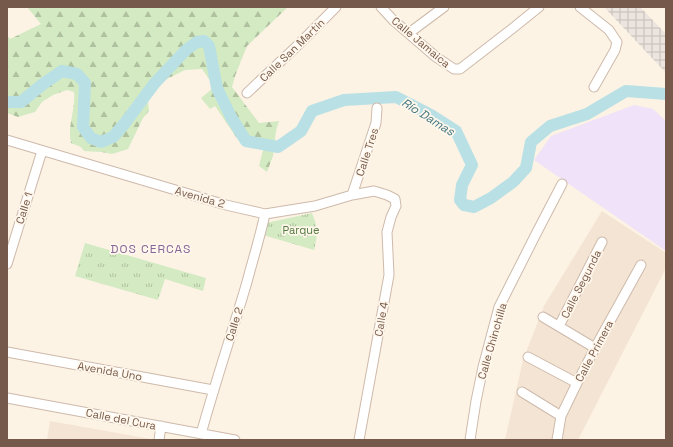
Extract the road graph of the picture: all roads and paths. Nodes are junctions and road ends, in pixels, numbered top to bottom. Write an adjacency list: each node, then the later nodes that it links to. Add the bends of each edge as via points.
1 (336, 7): 8 (street, Calle San Martín)
2 (381, 7): 6 (street, Calle Jamaica)
3 (444, 7): 6 (street)
4 (539, 7): 6 (street, Calle Jamaica, via 460,69 454,69 436,57)
5 (580, 7): 7 (street, via 605,27 616,42 615,50)
6 (409, 33)
7 (594, 87)
8 (247, 93)
9 (377, 108): 13 (street, Calle Tres, via 376,122)
10 (7, 140): 11 (street, Avenida 2)
11 (42, 151): 15 (street, Avenida 2); 17 (street, Calle 1)
12 (562, 184): 34 (street, Calle Chinchilla, via 499,307 483,367)
13 (352, 195): 14 (street, Avenida 2, via 374,192); 15 (street, Avenida 2, via 315,206)
14 (395, 199): 33 (street, Calle 4, via 396,206 387,232 389,275)
15 (265, 214): 25 (street, Calle 2)
16 (602, 242): 20 (street, Calle Segunda)
17 (7, 264)
18 (641, 265): 21 (street, Calle Primera)
19 (543, 317): 20 (street)
20 (559, 326): 21 (street)
21 (594, 348): 24 (street, Calle Primera)
22 (7, 352): 25 (street, Avenida Uno)
23 (528, 357): 24 (street)
24 (577, 384): 28 (street, Calle Primera)
25 (213, 390): 30 (street, Calle 2)
26 (522, 392): 28 (street)
27 (7, 398): 29 (street, Calle del Cura)
28 (562, 416): 35 (street, Calle Primera)
29 (161, 426): 30 (street, Calle del Cura); 31 (street)
30 (200, 434): 32 (street, Calle del Cura)
31 (159, 440)
32 (234, 440)
33 (359, 440)
34 (470, 440)
35 (557, 440)

